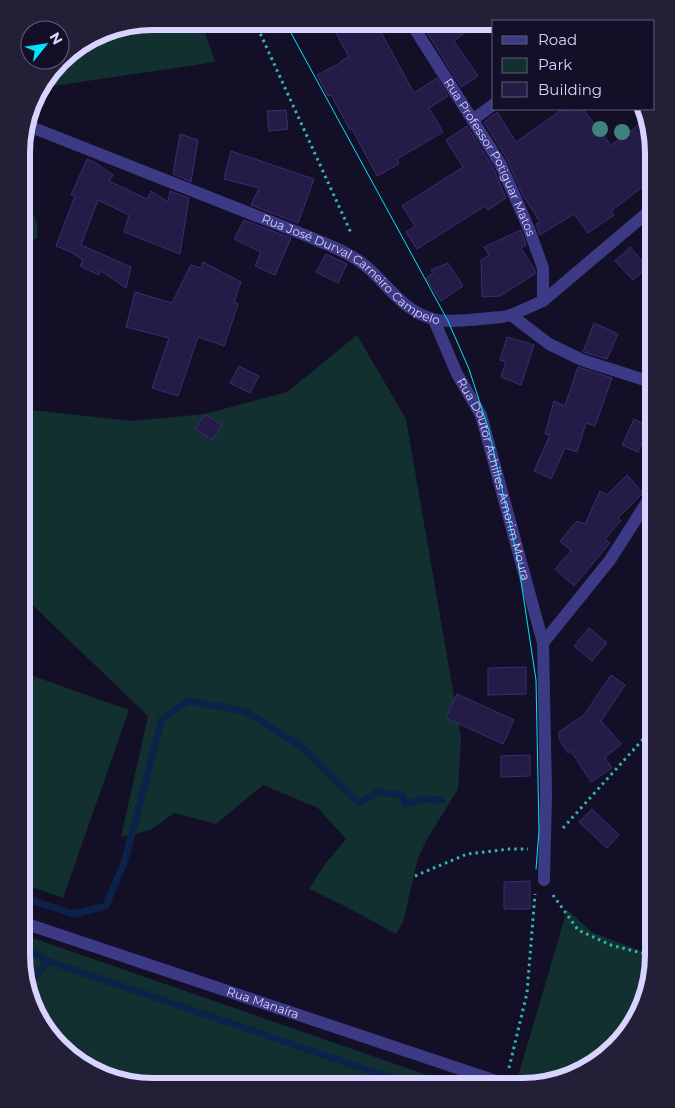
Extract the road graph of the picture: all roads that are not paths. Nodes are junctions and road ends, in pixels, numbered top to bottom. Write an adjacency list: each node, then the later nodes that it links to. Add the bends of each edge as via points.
1 (416, 30): 3 (street, Rua Professor Potiguar Matos)
2 (492, 106): 3 (street)
3 (474, 119): 6 (street, Rua Professor Potiguar Matos, via 500,162 529,229 543,268)
4 (33, 128): 8 (street, Rua José Durval Carneiro Campelo, via 345,253 366,266 407,306)
5 (645, 215): 6 (street, Rua José Durval Carneiro Campelo)
6 (544, 301): 7 (street, Rua José Durval Carneiro Campelo)
7 (510, 315): 8 (street, Rua José Durval Carneiro Campelo); 9 (street, via 548,344 582,360)
8 (434, 320): 11 (street, Rua Doutor Achilles Amorim Moura, via 481,415)
9 (645, 381)
10 (645, 505): 11 (street, via 610,560)
11 (543, 643): 12 (street, Rua Doutor Achilles Amorim Moura, via 546,793)
12 (539, 884)
13 (30, 925): 14 (street, Rua Manaíra)
14 (487, 1078)

